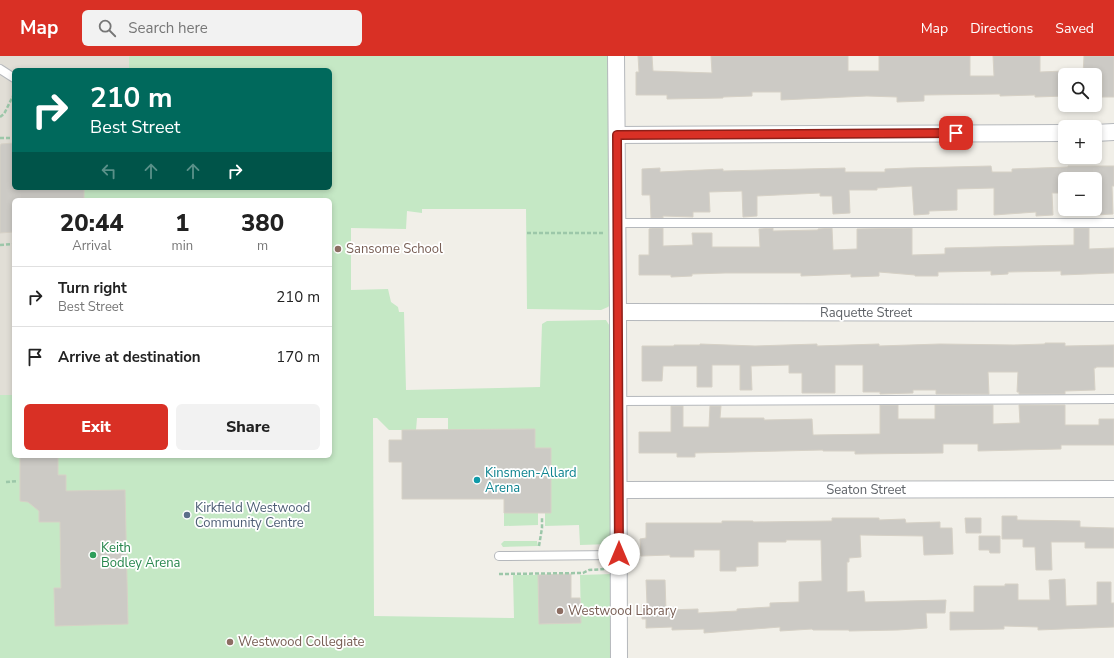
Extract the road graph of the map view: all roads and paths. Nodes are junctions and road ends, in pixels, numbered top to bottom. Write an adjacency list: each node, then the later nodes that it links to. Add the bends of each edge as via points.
1 (616, 56): 9 (street)
2 (0, 69): 3 (lane)
3 (12, 77)
4 (12, 98): 5 (path)
5 (0, 117)
6 (1102, 132): 7 (street)
7 (1114, 132)
8 (1058, 133): 9 (street)
9 (617, 135): 12 (street)
10 (0, 138): 11 (path)
11 (12, 138)
12 (617, 222): 13 (lane); 18 (street)
13 (1114, 223)
14 (526, 233): 15 (path)
15 (604, 233)
16 (12, 244): 17 (path)
17 (0, 245)
18 (618, 312): 19 (street, Raquette Street); 21 (street)
19 (1114, 313)
20 (1114, 399): 21 (lane)
21 (618, 401): 25 (street)
22 (18, 481): 23 (path)
23 (6, 482)
24 (1114, 489): 25 (street, Seaton Street)
25 (619, 490): 26 (street)
26 (619, 554): 27 (lane); 30 (street)
27 (500, 556)
28 (606, 569): 29 (path)
29 (499, 574)
30 (619, 658)

